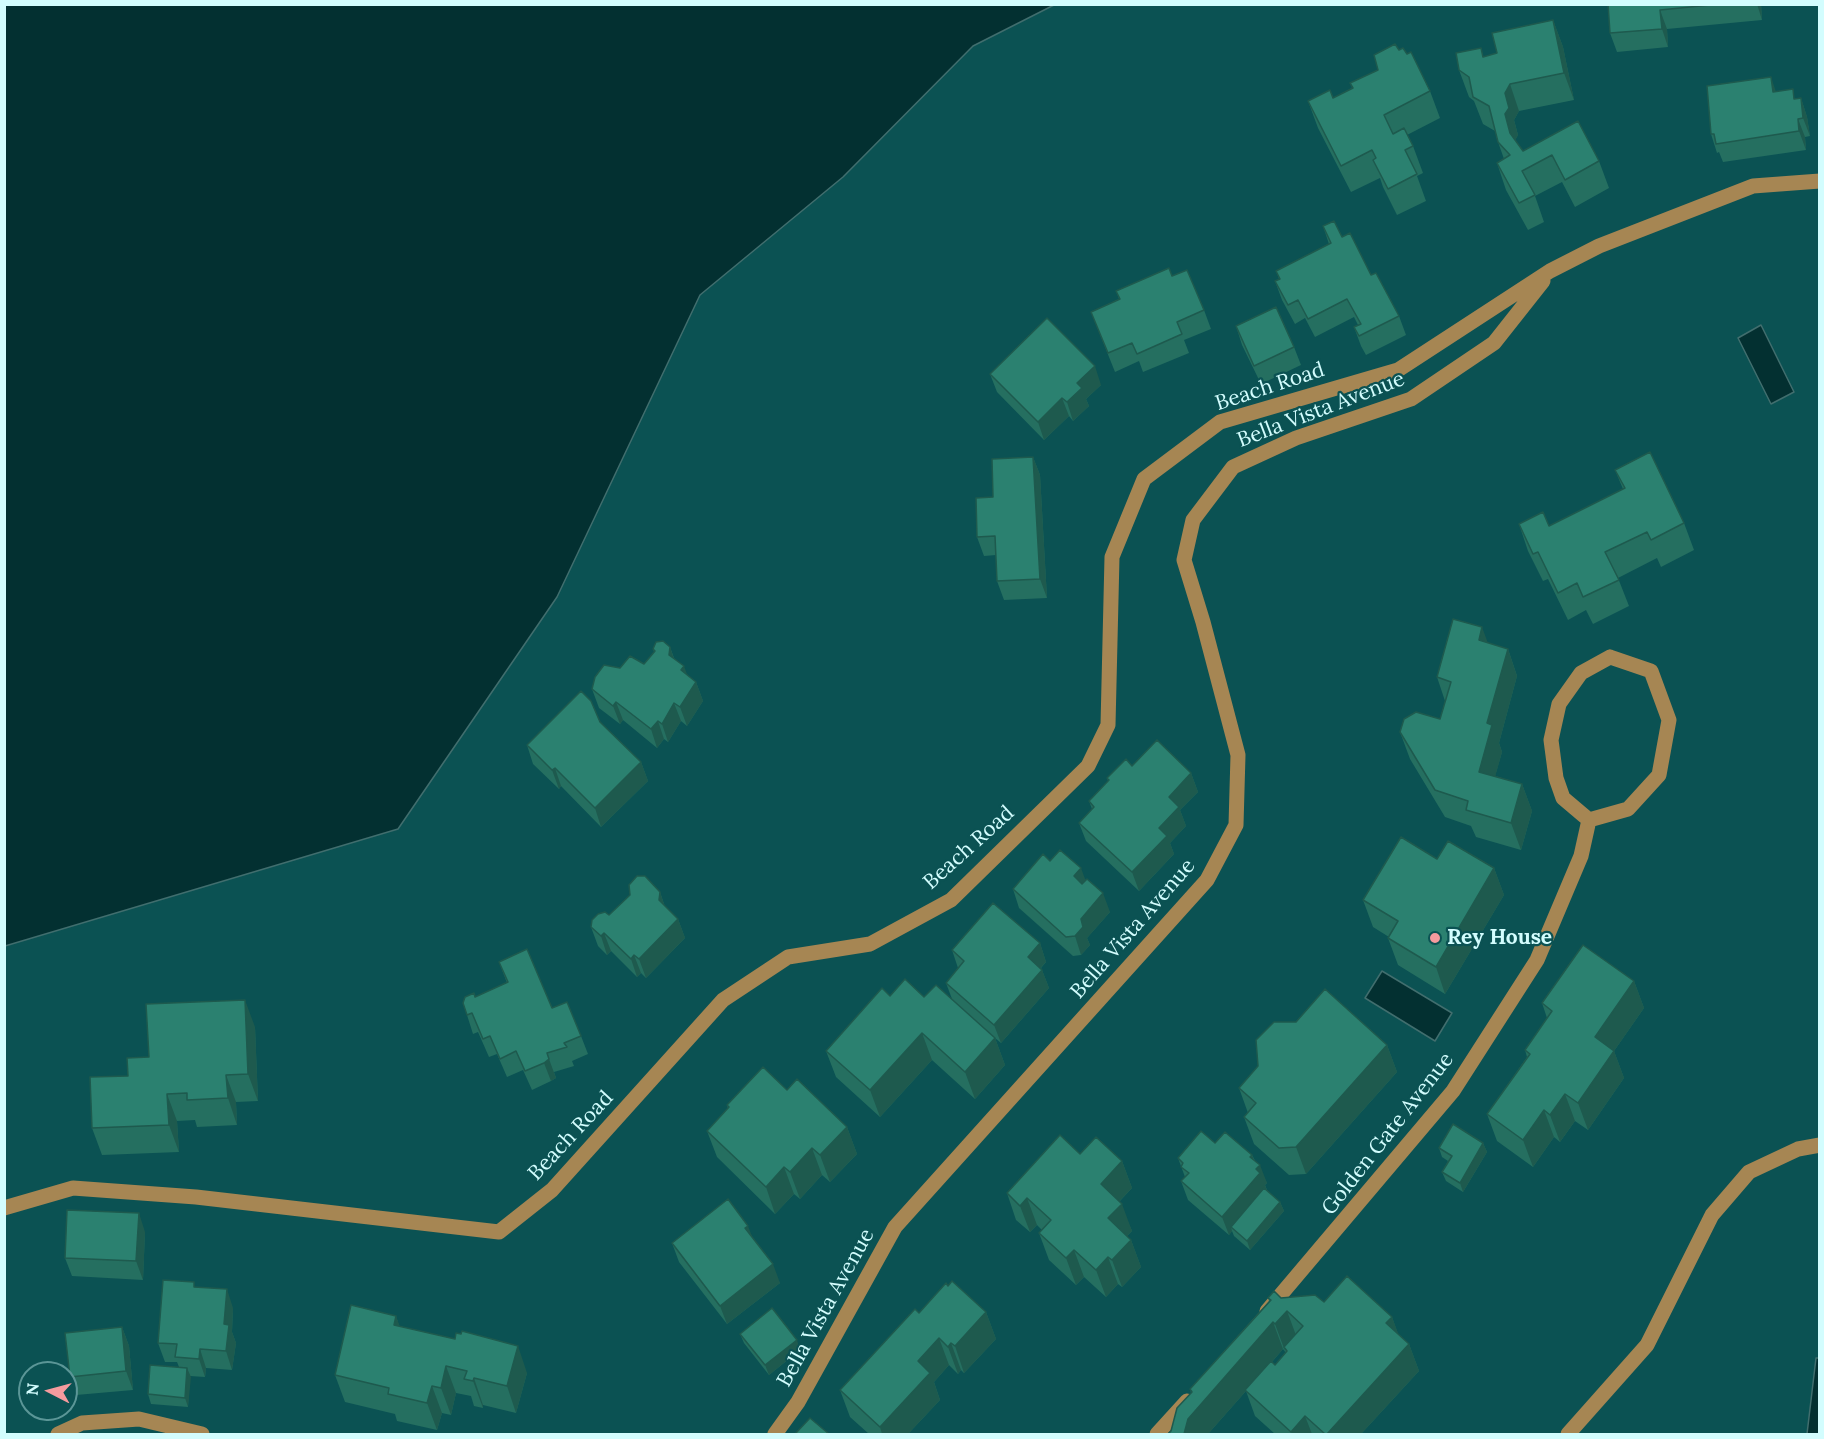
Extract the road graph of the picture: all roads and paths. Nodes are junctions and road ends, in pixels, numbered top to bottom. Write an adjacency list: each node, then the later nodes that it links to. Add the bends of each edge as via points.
1 (1820, 181): 2 (street, Beach Road, via 1753,186 1599,246)
2 (1550, 272): 5 (street, Beach Road, via 1398,370 1220,422 1144,479 1112,557 1108,725 1088,766 951,900 870,944 788,957 723,1000 552,1190 499,1232 196,1197 73,1188); 10 (street, Bella Vista Avenue, via 1494,343 1411,399 1296,438 1233,467 1193,520 1184,560 1238,755 1236,825 1208,880 896,1227 798,1402)
3 (1589, 820): 3 (street, via 1628,809 1659,775 1670,720 1651,671 1611,657 1581,673 1559,704 1551,740 1563,798); 6 (street, Golden Gate Avenue, via 1581,856 1537,960 1453,1091)
4 (1820, 1145): 12 (street, via 1798,1149 1749,1172 1712,1215 1647,1345)
5 (4, 1208)
6 (1261, 1318)
7 (1197, 1390): 11 (street)
8 (58, 1434): 9 (street, via 82,1423 139,1419)
9 (202, 1434)
10 (775, 1434)
11 (1157, 1434)
12 (1568, 1434)

